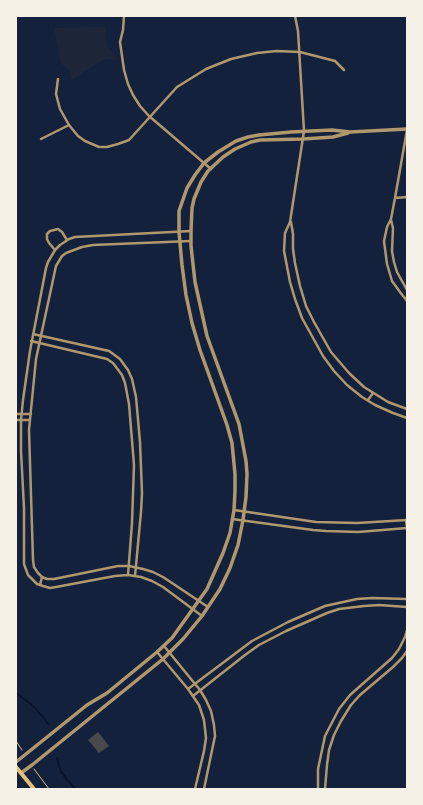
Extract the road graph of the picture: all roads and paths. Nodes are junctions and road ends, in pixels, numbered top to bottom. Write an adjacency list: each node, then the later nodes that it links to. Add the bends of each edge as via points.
1 (124, 16): 6 (street, via 120,42 124,70 128,84 140,106)
2 (295, 16): 3 (street)
3 (300, 52): 4 (street, via 335,61); 6 (street, via 257,53 206,68 177,87); 9 (street)
4 (344, 70)
5 (58, 80): 7 (street, via 56,94 60,109)
6 (149, 116): 7 (street, via 129,140 107,147 99,147 85,141); 13 (street)
7 (69, 125): 11 (street)
8 (407, 130): 10 (street); 16 (street)
9 (304, 131): 10 (street); 12 (street); 13 (street, via 248,136 227,146)
10 (350, 132): 12 (street, via 333,137)
11 (41, 139)
12 (303, 139): 14 (street, via 251,142 235,149 216,162); 18 (street)
13 (204, 163): 14 (street); 20 (street, via 194,175 185,193 180,211)
14 (211, 169): 19 (street, via 201,182 194,199)
15 (407, 197): 16 (street)
16 (395, 198): 17 (street)
17 (391, 219): 25 (street, via 394,262); 26 (street, via 384,241 386,264 392,281)
18 (290, 222): 31 (street, via 295,263 306,306 340,364); 32 (street, via 285,233 284,251 290,282 302,318 334,371 346,385)
19 (191, 231): 20 (street); 23 (street)
20 (179, 232): 21 (street, via 75,237); 22 (street)
21 (67, 240): 24 (street); 24 (street, via 58,229 50,231 47,239)
22 (180, 241): 23 (street); 28 (street, via 93,245 66,253 56,266); 41 (street, via 192,323 232,444 235,474)
23 (191, 241): 42 (street, via 195,282 207,336 242,436 247,474)
24 (55, 250): 27 (street, via 46,268)
25 (407, 290)
26 (407, 301)
27 (33, 334): 28 (street); 29 (street)
28 (41, 336): 30 (street); 48 (street, via 109,351 120,359 132,379 140,434 141,470)
29 (31, 341): 30 (street); 35 (street)
30 (40, 343): 36 (street); 47 (street, via 107,359 122,375 129,404 134,465)
31 (373, 393): 32 (street); 33 (street)
32 (368, 400): 37 (street)
33 (407, 409)
34 (16, 414): 35 (street)
35 (22, 414): 36 (street); 39 (street)
36 (31, 414): 40 (street)
37 (407, 418)
38 (16, 420): 39 (street)
39 (21, 420): 40 (street); 52 (street, via 24,564 28,575)
40 (30, 420): 51 (street, via 33,560 34,567)
41 (234, 510): 42 (street); 43 (street)
42 (245, 511): 44 (street); 45 (street, via 316,522)
43 (232, 519): 44 (street); 54 (street, via 223,553 207,590)
44 (243, 520): 46 (street, via 326,531 358,532); 55 (street, via 230,568)
45 (407, 520): 46 (street)
46 (407, 528)
47 (129, 566): 48 (street); 49 (street); 51 (street, via 54,579)
48 (137, 568): 50 (street); 54 (street, via 163,577)
49 (128, 575): 50 (street); 52 (street, via 50,588)
50 (135, 576): 57 (street, via 163,587)
51 (42, 577): 52 (street)
52 (40, 585)
53 (407, 599): 65 (street, via 357,598 325,606 252,641)
54 (199, 600): 55 (street); 57 (street)
55 (209, 607): 58 (street)
56 (407, 607): 67 (street, via 364,606 327,613 259,645)
57 (193, 609): 58 (street); 60 (street)
58 (202, 616): 63 (street)
59 (407, 630): 79 (street, via 399,650 350,695 339,709 325,736 318,769)
60 (164, 646): 62 (street); 63 (street)
61 (407, 651): 80 (street, via 393,667 360,695 341,721 329,750)
62 (157, 652): 64 (street); 71 (street, via 108,693 87,705)
63 (169, 653): 64 (street); 65 (street)
64 (163, 659): 66 (street); 74 (street)
65 (195, 683): 66 (street); 67 (street)
66 (188, 689): 68 (street)
67 (200, 690): 68 (street); 78 (street, via 211,711 215,736)
68 (193, 696): 77 (street, via 202,712 206,738)
69 (16, 740): 70 (path)
70 (23, 752)
71 (16, 762)
72 (16, 767): 74 (main road)
73 (34, 768): 76 (path)
74 (21, 773): 75 (main road)
75 (34, 789)
76 (49, 789)
77 (195, 789)
78 (204, 789)
79 (318, 789)
80 (325, 789)

